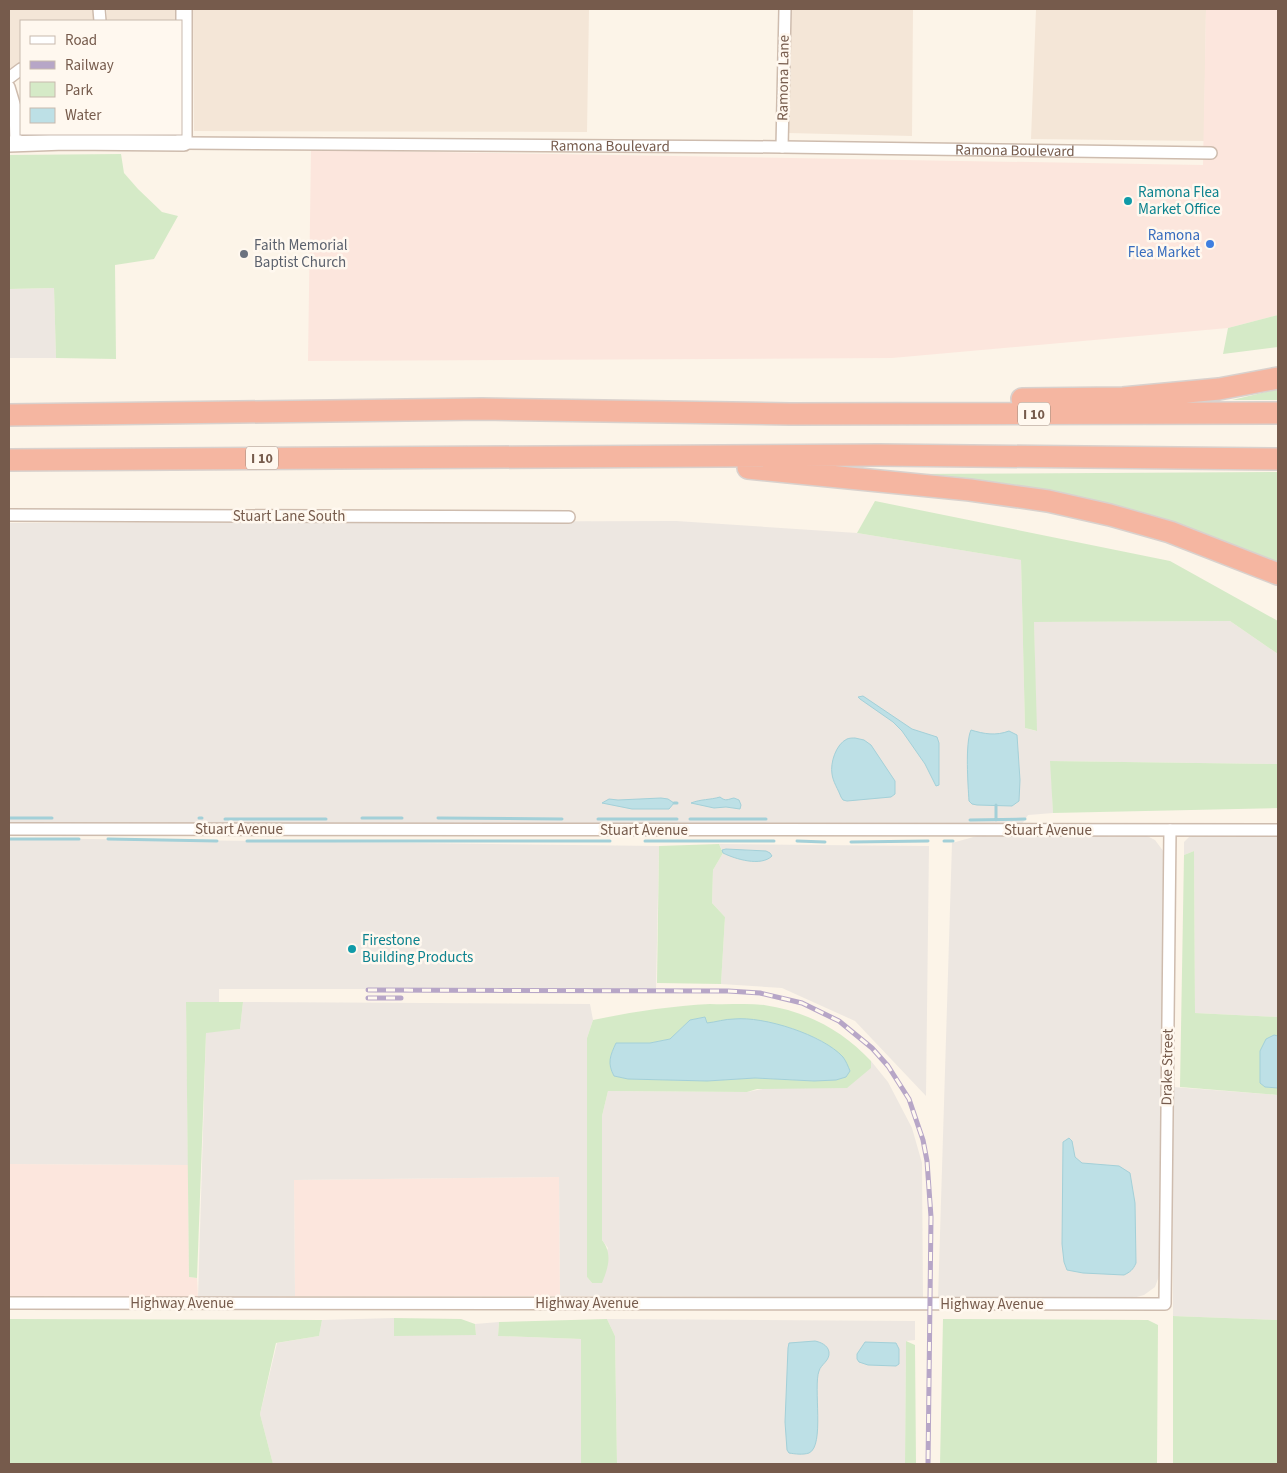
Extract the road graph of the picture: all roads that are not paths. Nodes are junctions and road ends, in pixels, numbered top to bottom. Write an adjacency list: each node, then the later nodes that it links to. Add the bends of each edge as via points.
1 (184, 9): 7 (street)
2 (785, 9): 8 (street, Ramona Lane)
3 (20, 71): 4 (street)
4 (9, 78)
5 (9, 87): 6 (street, via 16,107)
6 (12, 143): 7 (street, Ramona Boulevard)
7 (184, 143): 8 (street, Ramona Boulevard)
8 (782, 147): 9 (street, Ramona Boulevard)
9 (1211, 153)
10 (1278, 378): 12 (highway, via 1219,389 1123,398 920,400)
11 (1278, 413): 12 (highway, I 10)
12 (790, 414): 13 (highway, I 10, via 482,409)
13 (9, 415)
14 (688, 456): 15 (highway, I 10); 16 (highway, I 10); 19 (highway, via 737,466 1048,501 1170,532)
15 (1278, 459)
16 (9, 460)
17 (9, 515): 18 (street, Stuart Lane South)
18 (569, 517)
19 (1278, 574)
20 (9, 829): 21 (street, Stuart Avenue)
21 (1170, 830): 22 (street, Stuart Avenue); 24 (street, Drake Street)
22 (1278, 830)
23 (9, 1303): 24 (street, Highway Avenue)
24 (1165, 1304)

